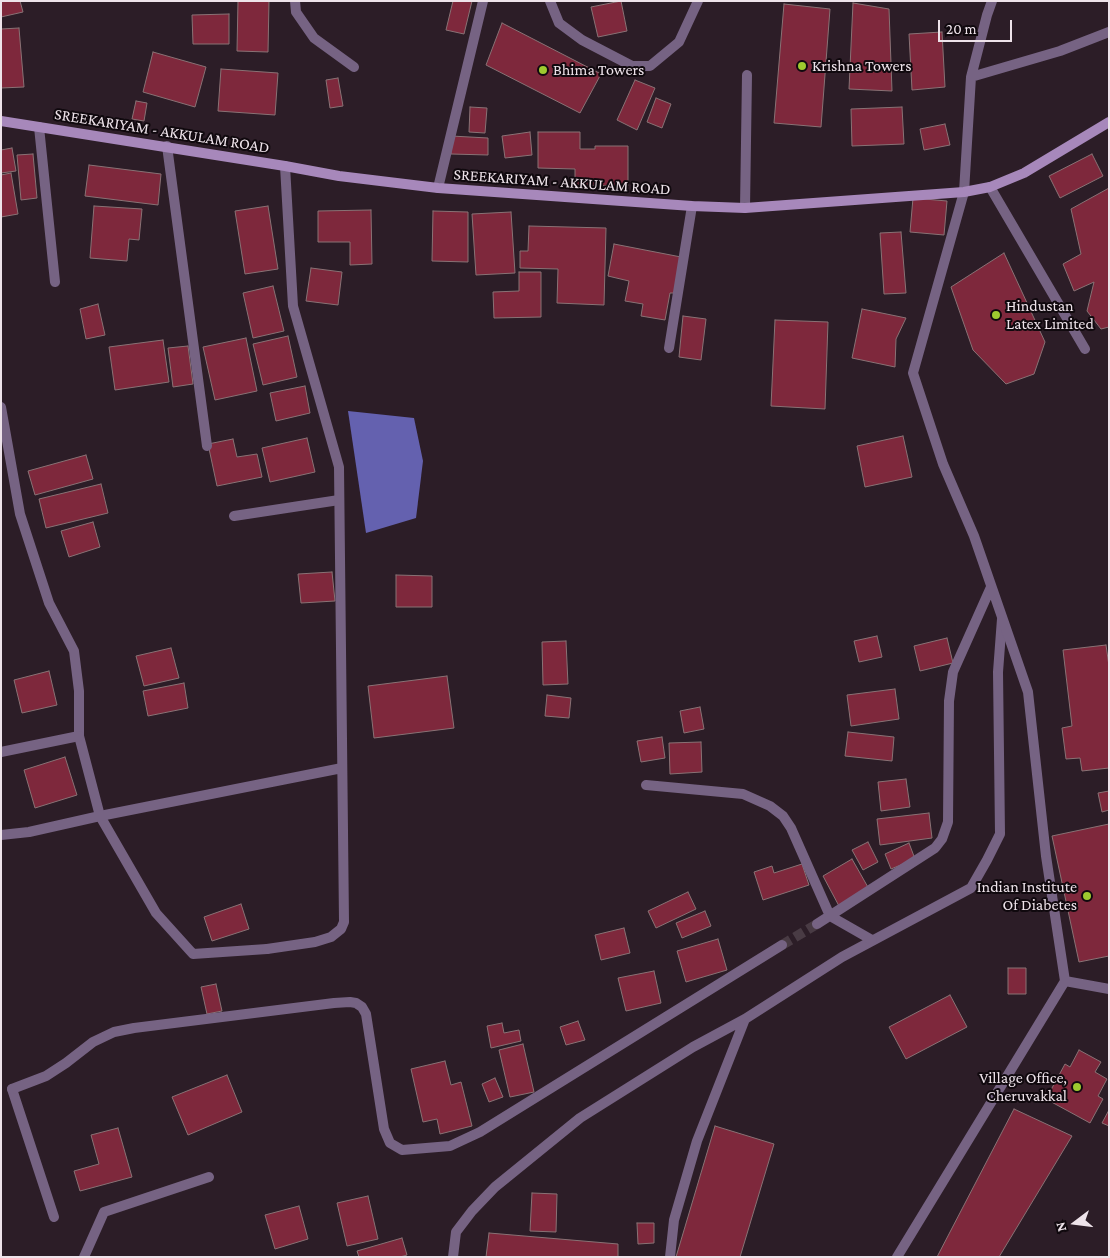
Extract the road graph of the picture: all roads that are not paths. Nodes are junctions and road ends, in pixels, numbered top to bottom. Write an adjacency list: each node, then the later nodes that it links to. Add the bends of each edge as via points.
1 (295, 1): 7 (street, via 296,12 314,38)
2 (483, 1): 16 (street)
3 (550, 1): 4 (street, via 559,22 582,40 632,66 650,66 679,42)
4 (698, 1)
5 (992, 1): 9 (street)
6 (1109, 32): 9 (street, via 1060,51)
7 (354, 67)
8 (747, 75): 19 (street)
9 (971, 77): 17 (street)
10 (1, 120): 12 (main road, SREEKARIYAM - AKKULAM ROAD)
11 (1109, 122): 15 (main road, SREEKARIYAM - AKKULAM ROAD, via 1024,173)
12 (39, 127): 13 (main road, SREEKARIYAM - AKKULAM ROAD); 20 (street)
13 (167, 146): 14 (main road, SREEKARIYAM - AKKULAM ROAD); 24 (street)
14 (285, 166): 16 (main road, SREEKARIYAM - AKKULAM ROAD); 25 (street, via 293,306 339,468)
15 (990, 187): 17 (main road, SREEKARIYAM - AKKULAM ROAD); 22 (street)
16 (438, 188): 18 (main road, SREEKARIYAM - AKKULAM ROAD)
17 (964, 192): 19 (main road, SREEKARIYAM - AKKULAM ROAD); 27 (street, via 913,373 943,464 974,536)
18 (692, 206): 19 (main road, SREEKARIYAM - AKKULAM ROAD); 21 (street)
19 (745, 208)
20 (55, 282)
21 (668, 348)
22 (1085, 349)
23 (1, 407): 29 (street, via 20,514 49,603 74,651)
24 (207, 446)
25 (340, 500): 26 (street); 31 (street)
26 (234, 516)
27 (991, 587): 28 (street); 35 (street, via 952,672 948,822 942,839 936,848)
28 (1002, 619): 37 (street, via 998,672 1000,834 971,888); 39 (street, via 1028,692 1046,856)
29 (79, 736): 30 (street); 33 (street)
30 (1, 752)
31 (342, 768): 33 (street); 33 (street, via 344,922 331,937 315,942 194,954 156,913)
32 (646, 785): 35 (street, via 743,794 770,806 791,828)
33 (100, 816): 34 (street, via 29,832)
34 (1, 834)
35 (830, 916): 36 (street); 37 (street)
36 (817, 924)
37 (872, 940): 41 (street)
38 (782, 945): 43 (street, via 480,1132 450,1146 402,1150 390,1143 384,1129 366,1014 356,1003 334,1003 114,1032 93,1042 46,1076 12,1089)
39 (1065, 981): 40 (street); 47 (street)
40 (1109, 989)
41 (745, 1019): 45 (street, via 693,1047 580,1118 533,1154 495,1186 472,1211 456,1232); 46 (street, via 697,1141 674,1220)
42 (209, 1177): 44 (street, via 104,1212)
43 (54, 1216)
44 (84, 1257)
45 (453, 1257)
46 (670, 1257)
47 (897, 1257)

